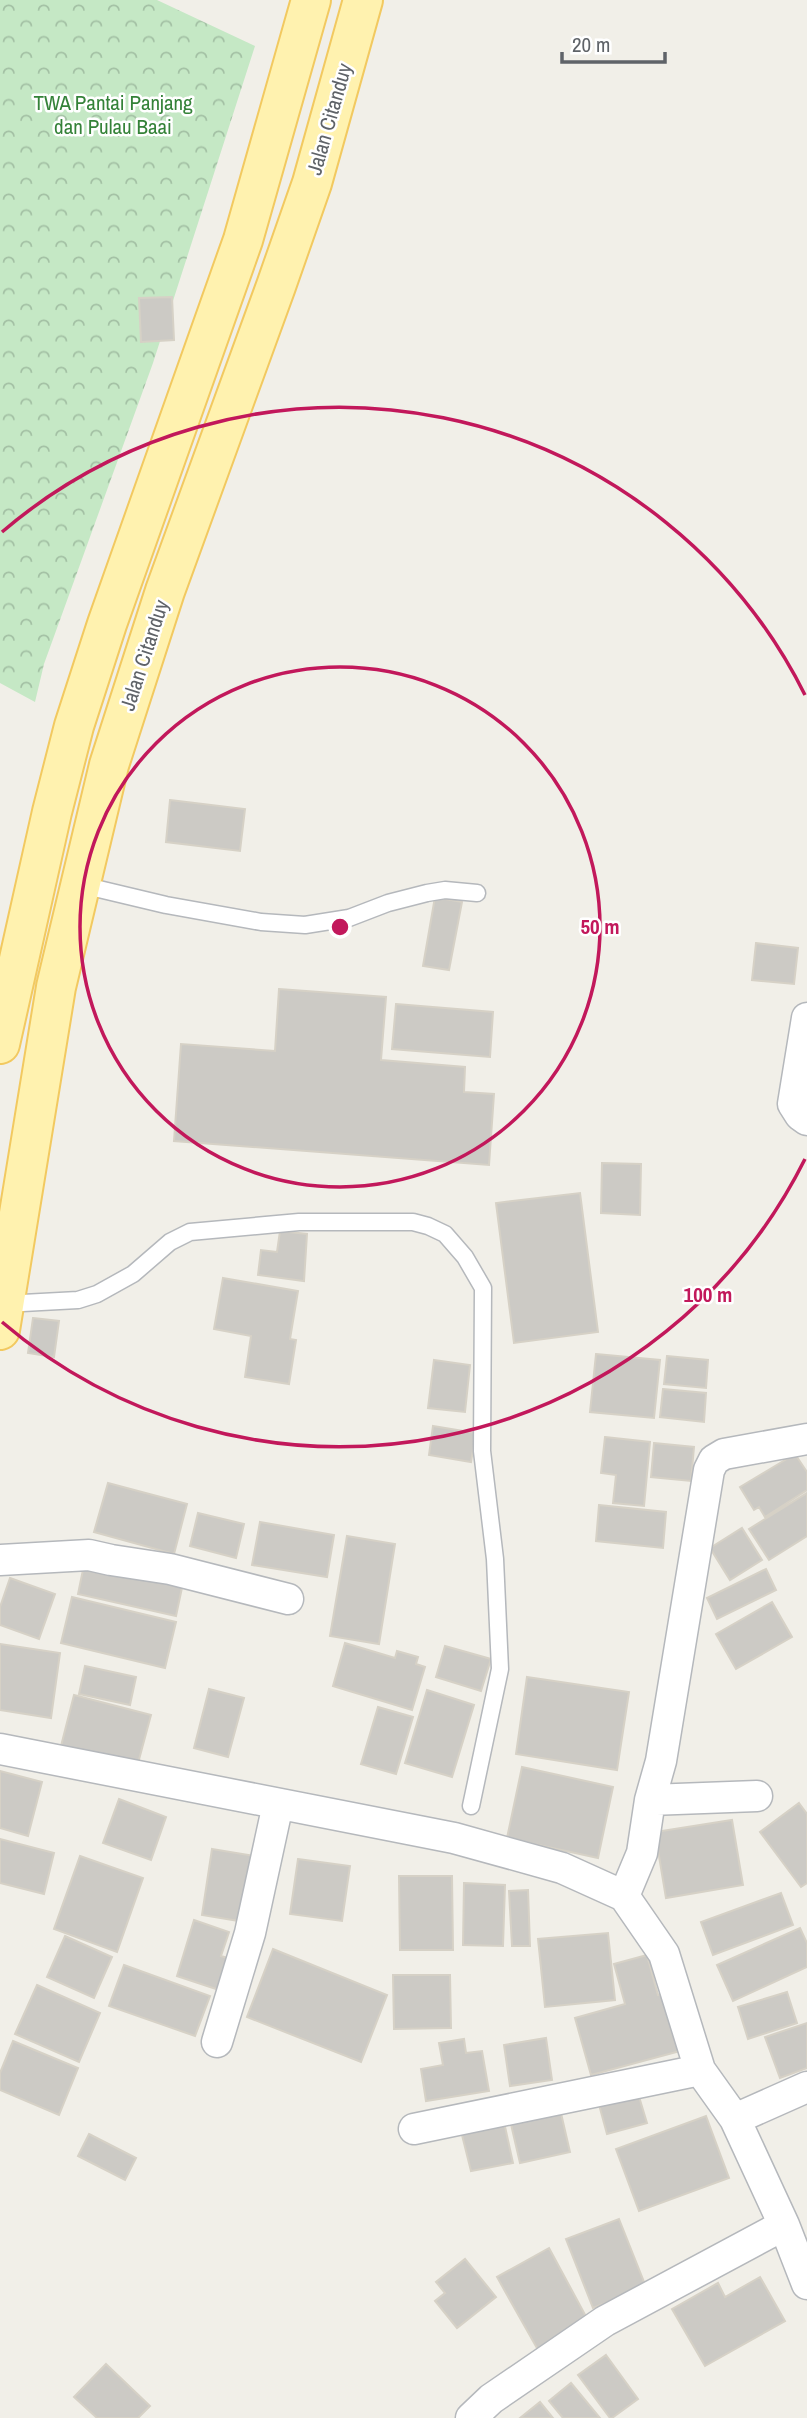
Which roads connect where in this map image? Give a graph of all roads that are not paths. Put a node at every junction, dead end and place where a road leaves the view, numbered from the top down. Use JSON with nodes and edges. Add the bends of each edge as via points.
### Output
{"nodes":[{"id":1,"x":311,"y":0,"type":"edge"},
{"id":2,"x":363,"y":0,"type":"edge"},
{"id":3,"x":150,"y":503,"type":"junction"},
{"id":4,"x":193,"y":516,"type":"junction"},
{"id":5,"x":82,"y":884,"type":"junction"},
{"id":6,"x":477,"y":893,"type":"dead end"},
{"id":7,"x":807,"y":1018,"type":"edge"},
{"id":8,"x":0,"y":1044,"type":"edge"},
{"id":9,"x":807,"y":1120,"type":"edge"},
{"id":10,"x":2,"y":1317,"type":"edge"},
{"id":11,"x":807,"y":1439,"type":"edge"},
{"id":12,"x":0,"y":1560,"type":"edge"},
{"id":13,"x":288,"y":1599,"type":"dead end"},
{"id":14,"x":0,"y":1749,"type":"edge"},
{"id":15,"x":757,"y":1796,"type":"dead end"},
{"id":16,"x":650,"y":1800,"type":"junction"},
{"id":17,"x":278,"y":1804,"type":"junction"},
{"id":18,"x":471,"y":1806,"type":"dead end"},
{"id":19,"x":624,"y":1895,"type":"junction"},
{"id":20,"x":217,"y":2042,"type":"dead end"},
{"id":21,"x":700,"y":2070,"type":"junction"},
{"id":22,"x":807,"y":2087,"type":"edge"},
{"id":23,"x":735,"y":2119,"type":"junction"},
{"id":24,"x":414,"y":2129,"type":"dead end"},
{"id":25,"x":784,"y":2225,"type":"junction"},
{"id":26,"x":807,"y":2284,"type":"edge"},
{"id":27,"x":471,"y":2418,"type":"edge"}],
"edges":[{"from":1,"to":3,"type":"main road","name":"Jalan Citanduy","via":[[243,240]]},
{"from":2,"to":4,"type":"main road","name":"Jalan Citanduy","via":[[312,183]]},
{"from":3,"to":4,"type":"main road"},
{"from":3,"to":8,"type":"main road","name":"Jalan Citanduy","via":[[74,726]]},
{"from":4,"to":5,"type":"main road","name":"Jalan Citanduy","via":[[136,676]]},
{"from":5,"to":6,"type":"lane","via":[[166,905],[305,925],[349,918],[427,893]]},
{"from":5,"to":10,"type":"main road","name":"Jalan Citanduy","via":[[56,987]]},
{"from":7,"to":9,"type":"street","via":[[793,1104]]},
{"from":10,"to":18,"type":"lane","via":[[97,1294],[190,1232],[299,1222],[413,1222],[445,1234],[483,1288],[482,1451],[495,1559],[500,1669]]},
{"from":11,"to":16,"type":"street","via":[[724,1454],[709,1470],[661,1761]]},
{"from":12,"to":13,"type":"street","via":[[89,1555],[170,1569]]},
{"from":14,"to":17,"type":"street"},
{"from":15,"to":16,"type":"street"},
{"from":16,"to":19,"type":"street","via":[[642,1853]]},
{"from":17,"to":19,"type":"street","via":[[454,1838],[562,1868]]},
{"from":17,"to":20,"type":"street","via":[[250,1933]]},
{"from":19,"to":21,"type":"street","via":[[664,1954]]},
{"from":21,"to":23,"type":"street"},
{"from":21,"to":24,"type":"street"},
{"from":22,"to":23,"type":"street"},
{"from":23,"to":25,"type":"street"},
{"from":25,"to":26,"type":"street"},
{"from":25,"to":27,"type":"street","via":[[605,2321],[491,2399]]}]}
